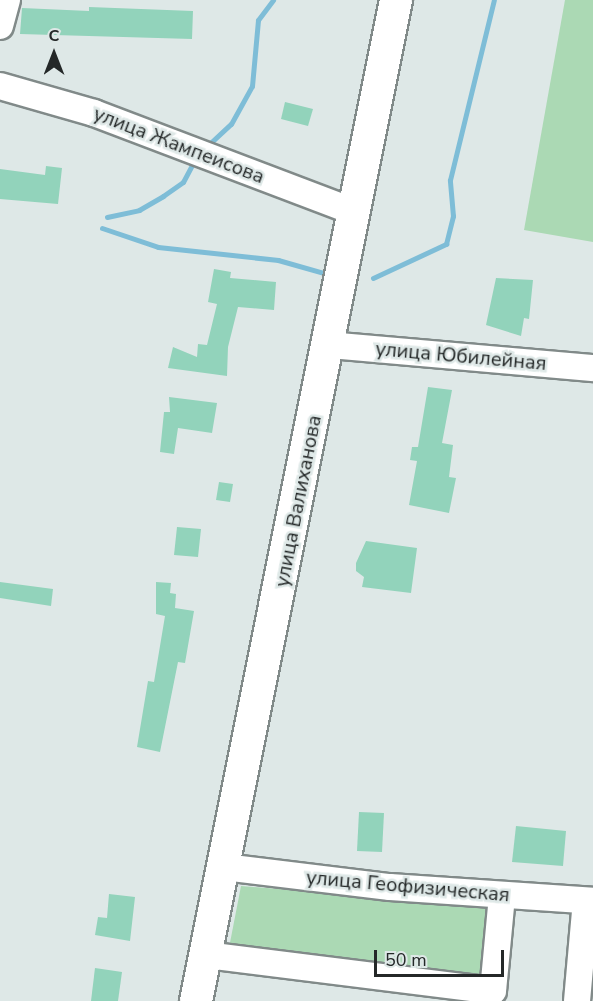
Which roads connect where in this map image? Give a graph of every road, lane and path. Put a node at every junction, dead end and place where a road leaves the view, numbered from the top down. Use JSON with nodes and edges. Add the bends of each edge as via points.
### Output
{"nodes":[{"id":1,"x":7,"y":0,"type":"edge"},
{"id":2,"x":396,"y":0,"type":"edge"},
{"id":3,"x":0,"y":26,"type":"edge"},
{"id":4,"x":0,"y":86,"type":"edge"},
{"id":5,"x":355,"y":212,"type":"junction"},
{"id":6,"x":329,"y":345,"type":"junction"},
{"id":7,"x":593,"y":368,"type":"edge"},
{"id":8,"x":224,"y":867,"type":"junction"},
{"id":9,"x":502,"y":895,"type":"junction"},
{"id":10,"x":589,"y":901,"type":"edge"},
{"id":11,"x":206,"y":955,"type":"junction"},
{"id":12,"x":196,"y":1001,"type":"edge"},
{"id":13,"x":577,"y":1001,"type":"edge"}],
"edges":[{"from":1,"to":3,"type":"street"},
{"from":2,"to":5,"type":"main road","name":"улица Валиханова"},
{"from":4,"to":5,"type":"street","name":"улица Жампеисова","via":[[94,113]]},
{"from":5,"to":6,"type":"main road","name":"улица Валиханова"},
{"from":6,"to":7,"type":"street","name":"улица Юбилейная"},
{"from":6,"to":8,"type":"main road","name":"улица Валиханова"},
{"from":8,"to":9,"type":"street","name":"улица Геофизическая","via":[[390,887]]},
{"from":8,"to":11,"type":"main road","name":"улица Валиханова"},
{"from":9,"to":10,"type":"street","name":"улица Геофизическая"},
{"from":9,"to":11,"type":"street","via":[[493,991]]},
{"from":10,"to":13,"type":"street"},
{"from":11,"to":12,"type":"main road","name":"улица Валиханова"}]}
